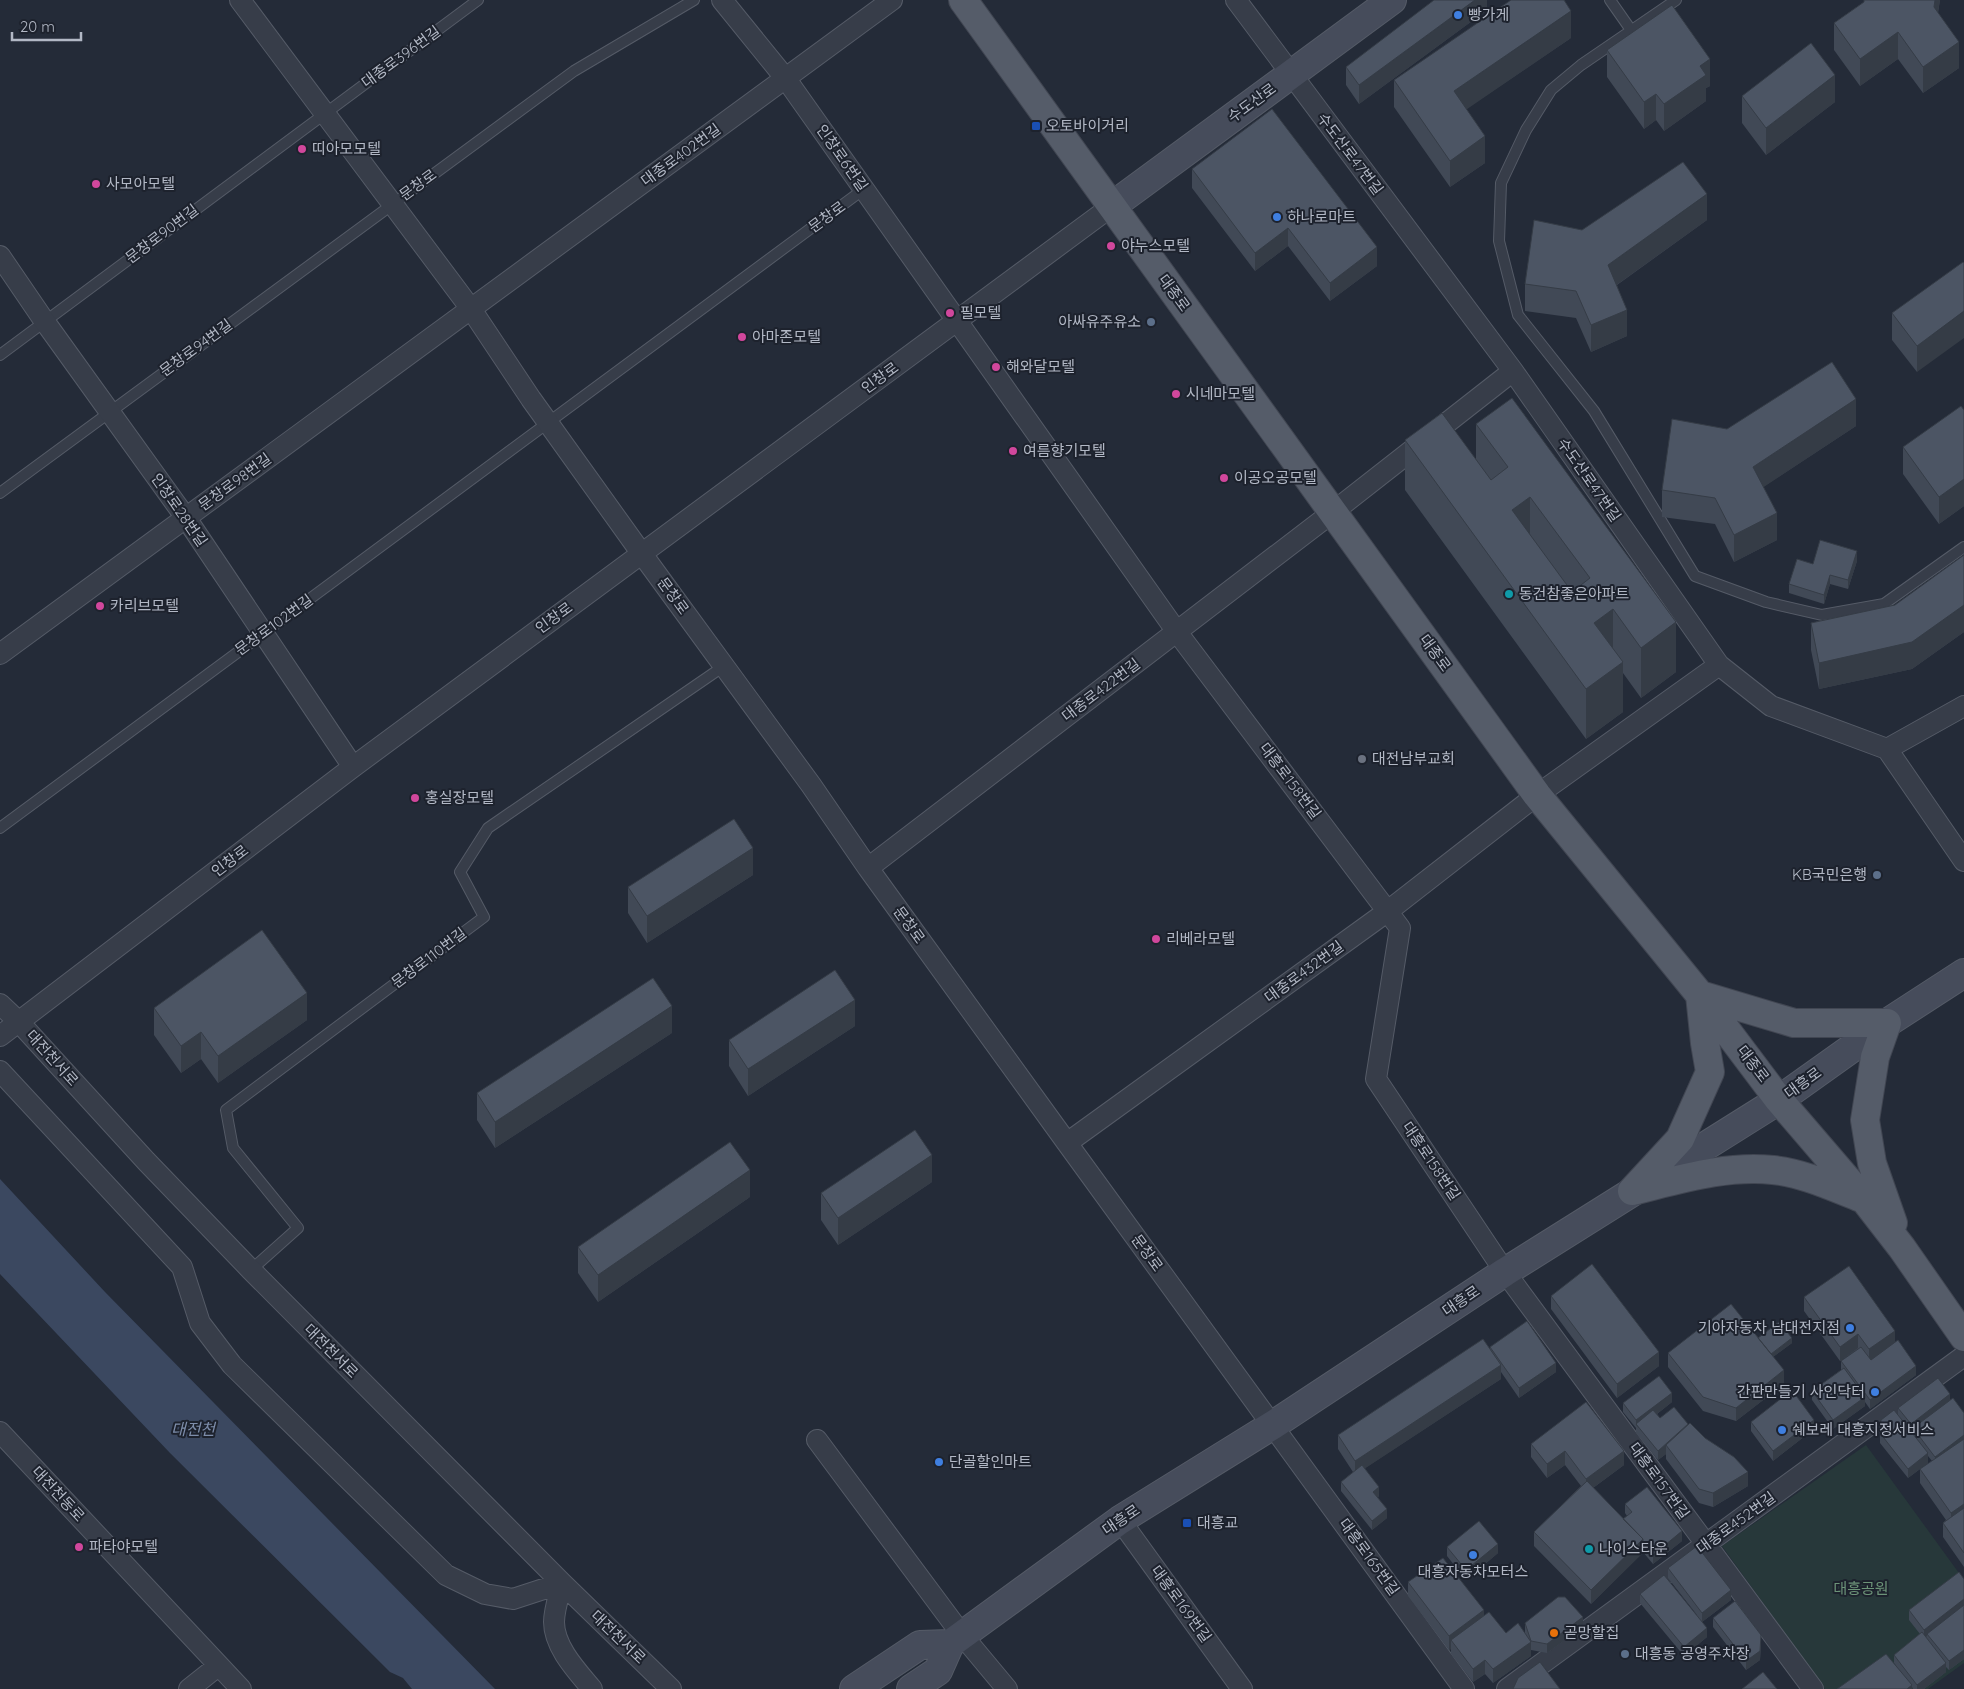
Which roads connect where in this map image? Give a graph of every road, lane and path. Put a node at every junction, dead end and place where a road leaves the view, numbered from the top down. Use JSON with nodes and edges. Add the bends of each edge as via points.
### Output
{"nodes":[{"id":1,"x":240,"y":0,"type":"edge"},
{"id":2,"x":478,"y":0,"type":"edge"},
{"id":3,"x":694,"y":0,"type":"edge"},
{"id":4,"x":722,"y":0,"type":"edge"},
{"id":5,"x":892,"y":0,"type":"edge"},
{"id":6,"x":963,"y":0,"type":"edge"},
{"id":7,"x":1236,"y":0,"type":"edge"},
{"id":8,"x":1392,"y":0,"type":"edge"},
{"id":9,"x":1610,"y":0,"type":"edge"},
{"id":10,"x":1676,"y":0,"type":"edge"},
{"id":11,"x":1631,"y":30,"type":"junction"},
{"id":12,"x":1290,"y":75,"type":"junction"},
{"id":13,"x":786,"y":78,"type":"junction"},
{"id":14,"x":324,"y":113,"type":"junction"},
{"id":15,"x":864,"y":189,"type":"junction"},
{"id":16,"x":392,"y":204,"type":"junction"},
{"id":17,"x":1112,"y":206,"type":"junction"},
{"id":18,"x":0,"y":256,"type":"edge"},
{"id":19,"x":471,"y":310,"type":"junction"},
{"id":20,"x":958,"y":321,"type":"junction"},
{"id":21,"x":44,"y":322,"type":"junction"},
{"id":22,"x":0,"y":355,"type":"edge"},
{"id":23,"x":1513,"y":372,"type":"junction"},
{"id":24,"x":109,"y":412,"type":"junction"},
{"id":25,"x":548,"y":423,"type":"junction"},
{"id":26,"x":0,"y":492,"type":"edge"},
{"id":27,"x":1333,"y":512,"type":"junction"},
{"id":28,"x":186,"y":518,"type":"junction"},
{"id":29,"x":1964,"y":547,"type":"edge"},
{"id":30,"x":642,"y":554,"type":"junction"},
{"id":31,"x":1177,"y":632,"type":"junction"},
{"id":32,"x":263,"y":633,"type":"junction"},
{"id":33,"x":0,"y":654,"type":"edge"},
{"id":34,"x":1719,"y":665,"type":"junction"},
{"id":35,"x":724,"y":666,"type":"junction"},
{"id":36,"x":1964,"y":706,"type":"edge"},
{"id":37,"x":1887,"y":749,"type":"junction"},
{"id":38,"x":353,"y":767,"type":"junction"},
{"id":39,"x":1537,"y":794,"type":"junction"},
{"id":40,"x":0,"y":828,"type":"edge"},
{"id":41,"x":1964,"y":861,"type":"edge"},
{"id":42,"x":868,"y":868,"type":"junction"},
{"id":43,"x":1388,"y":912,"type":"junction"},
{"id":44,"x":1964,"y":973,"type":"edge"},
{"id":45,"x":1700,"y":995,"type":"junction"},
{"id":46,"x":0,"y":1004,"type":"edge"},
{"id":47,"x":19,"y":1022,"type":"junction"},
{"id":48,"x":1887,"y":1023,"type":"junction"},
{"id":49,"x":0,"y":1036,"type":"edge"},
{"id":50,"x":0,"y":1071,"type":"edge"},
{"id":51,"x":1780,"y":1100,"type":"junction"},
{"id":52,"x":1067,"y":1143,"type":"junction"},
{"id":53,"x":1632,"y":1191,"type":"junction"},
{"id":54,"x":1864,"y":1199,"type":"junction"},
{"id":55,"x":1902,"y":1248,"type":"junction"},
{"id":56,"x":251,"y":1270,"type":"junction"},
{"id":57,"x":1505,"y":1272,"type":"junction"},
{"id":58,"x":1964,"y":1338,"type":"edge"},
{"id":59,"x":1964,"y":1356,"type":"edge"},
{"id":60,"x":1274,"y":1425,"type":"junction"},
{"id":61,"x":0,"y":1432,"type":"edge"},
{"id":62,"x":817,"y":1440,"type":"dead end"},
{"id":63,"x":1120,"y":1520,"type":"junction"},
{"id":64,"x":1706,"y":1544,"type":"junction"},
{"id":65,"x":562,"y":1583,"type":"junction"},
{"id":66,"x":956,"y":1639,"type":"junction"},
{"id":67,"x":218,"y":1666,"type":"junction"},
{"id":68,"x":189,"y":1689,"type":"edge"},
{"id":69,"x":241,"y":1689,"type":"edge"},
{"id":70,"x":592,"y":1689,"type":"edge"},
{"id":71,"x":671,"y":1689,"type":"edge"},
{"id":72,"x":854,"y":1689,"type":"edge"},
{"id":73,"x":912,"y":1689,"type":"edge"},
{"id":74,"x":1007,"y":1689,"type":"edge"},
{"id":75,"x":1242,"y":1689,"type":"edge"},
{"id":76,"x":1464,"y":1689,"type":"edge"},
{"id":77,"x":1507,"y":1689,"type":"edge"},
{"id":78,"x":1813,"y":1689,"type":"edge"}],
"edges":[{"from":1,"to":14,"type":"street","name":"문창로"},
{"from":2,"to":14,"type":"lane","name":"대종로396번길"},
{"from":3,"to":16,"type":"lane","name":"문창로","via":[[574,70]]},
{"from":4,"to":13,"type":"street","name":"인창로6번길"},
{"from":5,"to":13,"type":"street","name":"대종로402번길"},
{"from":6,"to":17,"type":"main road","name":"대종로"},
{"from":7,"to":12,"type":"street","name":"수도산로47번길"},
{"from":8,"to":12,"type":"main road","name":"수도산로"},
{"from":9,"to":11,"type":"lane"},
{"from":10,"to":11,"type":"lane"},
{"from":11,"to":29,"type":"lane","via":[[1551,90],[1526,130],[1501,183],[1499,240],[1518,315],[1594,411],[1695,576],[1766,602],[1822,615],[1884,604]]},
{"from":12,"to":17,"type":"main road","name":"수도산로"},
{"from":12,"to":23,"type":"street","name":"수도산로47번길"},
{"from":13,"to":15,"type":"street","name":"인창로6번길"},
{"from":13,"to":19,"type":"street","name":"대종로402번길"},
{"from":14,"to":16,"type":"street","name":"문창로"},
{"from":14,"to":21,"type":"lane","name":"문창로90번길"},
{"from":15,"to":20,"type":"street","name":"인창로6번길"},
{"from":15,"to":25,"type":"lane","name":"문창로"},
{"from":16,"to":19,"type":"street","name":"문창로"},
{"from":16,"to":24,"type":"lane","name":"문창로94번길"},
{"from":17,"to":20,"type":"street","name":"인창로"},
{"from":17,"to":27,"type":"main road","name":"대종로"},
{"from":18,"to":21,"type":"street","name":"인창로28번길"},
{"from":19,"to":25,"type":"street","name":"문창로"},
{"from":19,"to":28,"type":"street","name":"문창로98번길"},
{"from":20,"to":30,"type":"street","name":"인창로"},
{"from":20,"to":31,"type":"street","name":"대흥로158번길"},
{"from":21,"to":22,"type":"lane","name":"문창로90번길"},
{"from":21,"to":24,"type":"street","name":"인창로28번길"},
{"from":23,"to":27,"type":"street"},
{"from":23,"to":34,"type":"street","name":"수도산로47번길"},
{"from":24,"to":26,"type":"lane","name":"문창로94번길"},
{"from":24,"to":28,"type":"street","name":"인창로28번길"},
{"from":25,"to":30,"type":"street","name":"문창로"},
{"from":25,"to":32,"type":"lane","name":"문창로102번길"},
{"from":27,"to":31,"type":"street","name":"대종로422번길"},
{"from":27,"to":39,"type":"main road","name":"대종로"},
{"from":28,"to":32,"type":"street","name":"인창로28번길"},
{"from":28,"to":33,"type":"street","name":"문창로98번길"},
{"from":30,"to":35,"type":"street","name":"문창로"},
{"from":30,"to":38,"type":"street","name":"인창로"},
{"from":31,"to":42,"type":"street","name":"대종로422번길"},
{"from":31,"to":43,"type":"street","name":"대흥로158번길"},
{"from":32,"to":38,"type":"street","name":"인창로28번길"},
{"from":32,"to":40,"type":"lane","name":"문창로102번길"},
{"from":34,"to":37,"type":"street","name":"수도산로47번길","via":[[1771,706]]},
{"from":34,"to":39,"type":"street"},
{"from":35,"to":42,"type":"street","name":"문창로"},
{"from":35,"to":56,"type":"lane","name":"문창로110번길","via":[[488,828],[460,872],[484,917],[226,1110],[233,1148],[298,1228]]},
{"from":36,"to":37,"type":"street"},
{"from":37,"to":41,"type":"street"},
{"from":38,"to":47,"type":"street","name":"인창로"},
{"from":39,"to":43,"type":"street","name":"대종로432번길"},
{"from":39,"to":45,"type":"main road","name":"대종로"},
{"from":42,"to":52,"type":"street","name":"문창로"},
{"from":43,"to":52,"type":"street","name":"대종로432번길"},
{"from":43,"to":57,"type":"street","name":"대흥로158번길","via":[[1400,928],[1376,1079]]},
{"from":44,"to":48,"type":"main road","name":"대흥로"},
{"from":45,"to":48,"type":"main road","via":[[1794,1023]]},
{"from":45,"to":51,"type":"main road","name":"대종로"},
{"from":45,"to":53,"type":"main road","via":[[1710,1072],[1680,1139]]},
{"from":46,"to":47,"type":"street","name":"대전천서로"},
{"from":47,"to":49,"type":"street","name":"인창로"},
{"from":47,"to":56,"type":"street","name":"대전천서로"},
{"from":48,"to":51,"type":"main road","name":"대흥로"},
{"from":48,"to":55,"type":"main road","via":[[1875,1057],[1865,1120],[1872,1163]]},
{"from":50,"to":65,"type":"street","via":[[182,1267],[200,1323],[232,1365],[446,1574],[485,1594],[513,1599]]},
{"from":51,"to":53,"type":"main road","name":"대흥로"},
{"from":51,"to":54,"type":"main road","name":"대종로"},
{"from":52,"to":60,"type":"street","name":"문창로"},
{"from":53,"to":54,"type":"main road","via":[[1723,1169],[1773,1170],[1805,1177]]},
{"from":53,"to":57,"type":"main road","name":"대흥로"},
{"from":54,"to":55,"type":"main road","name":"대종로"},
{"from":55,"to":58,"type":"main road","name":"대종로"},
{"from":56,"to":65,"type":"street","name":"대전천서로"},
{"from":57,"to":60,"type":"main road","name":"대흥로"},
{"from":57,"to":64,"type":"street","name":"대흥로157번길"},
{"from":59,"to":64,"type":"street","name":"대종로452번길"},
{"from":60,"to":63,"type":"main road","name":"대흥로"},
{"from":60,"to":76,"type":"street","name":"대흥로165번길"},
{"from":61,"to":67,"type":"street","name":"대전천동로"},
{"from":62,"to":66,"type":"street"},
{"from":63,"to":66,"type":"main road","name":"대흥로"},
{"from":63,"to":75,"type":"street","name":"대흥로169번길"},
{"from":64,"to":77,"type":"street","name":"대종로452번길"},
{"from":64,"to":78,"type":"street","name":"대흥로157번길"},
{"from":65,"to":70,"type":"street","via":[[554,1622],[560,1644],[572,1666]]},
{"from":65,"to":71,"type":"street","name":"대전천서로"},
{"from":66,"to":72,"type":"main road","via":[[920,1645]]},
{"from":66,"to":73,"type":"main road","via":[[938,1672]]},
{"from":66,"to":74,"type":"street"},
{"from":67,"to":68,"type":"street"},
{"from":67,"to":69,"type":"street","name":"대전천동로"}]}
